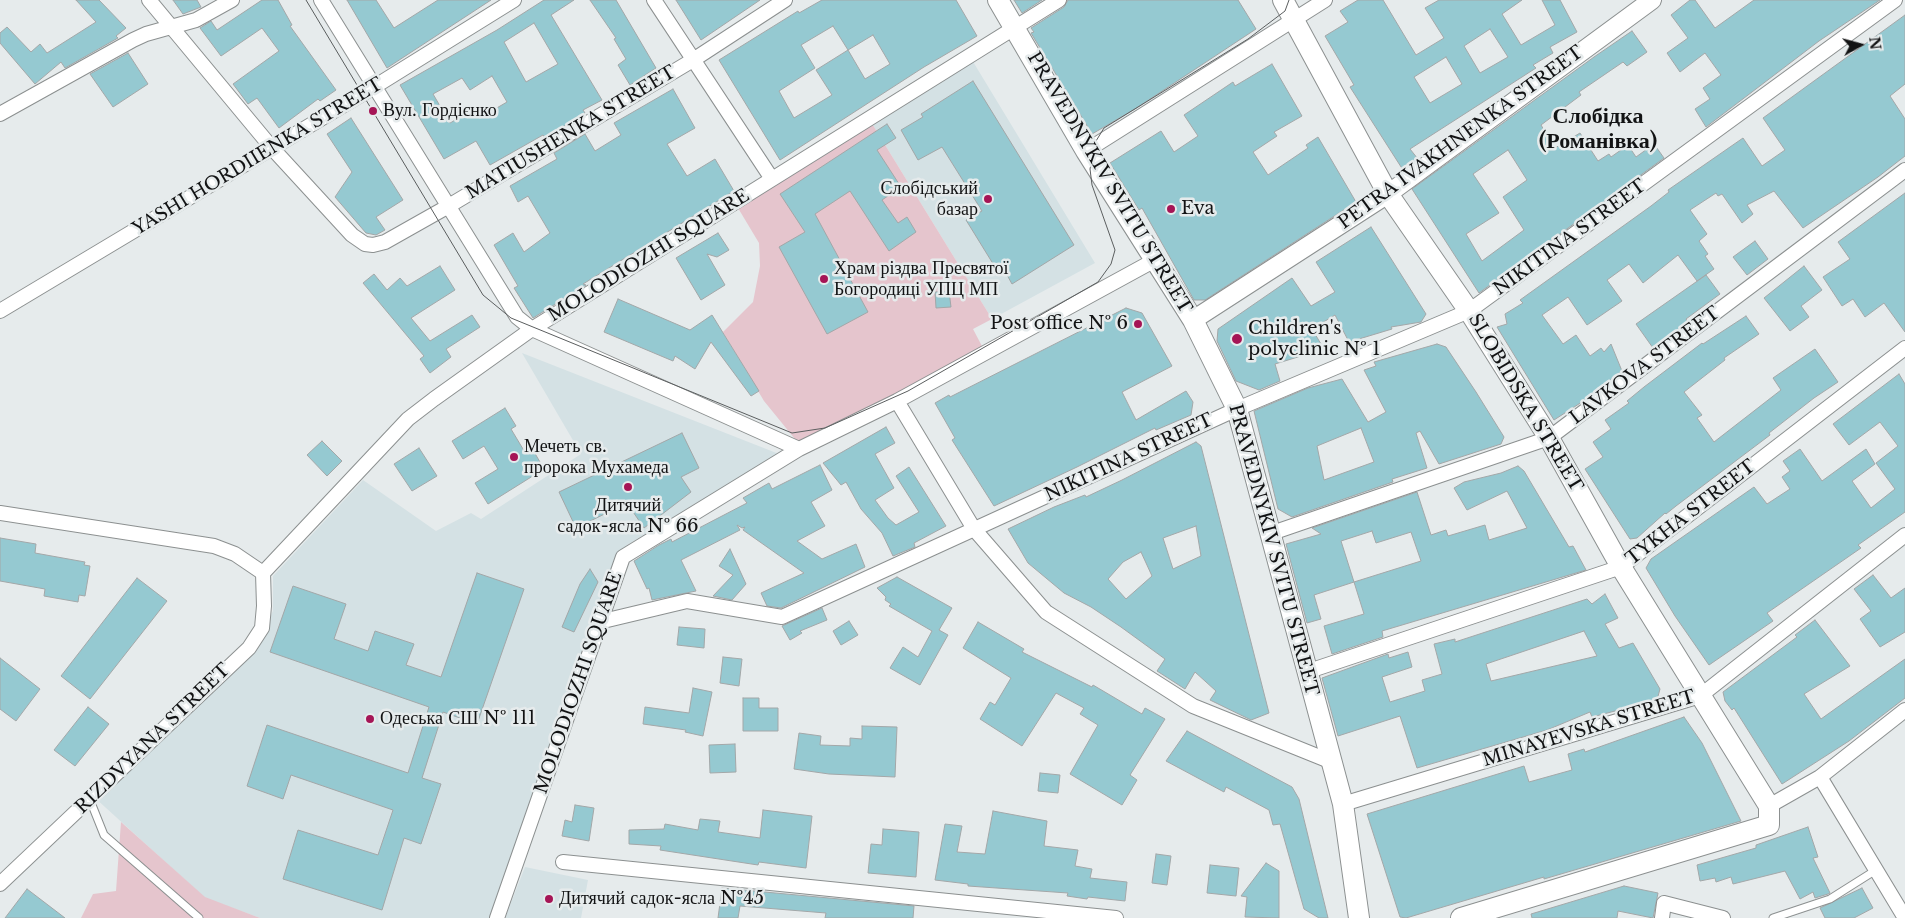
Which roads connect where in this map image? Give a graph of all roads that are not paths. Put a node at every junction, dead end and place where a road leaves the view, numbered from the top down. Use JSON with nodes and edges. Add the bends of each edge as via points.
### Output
{"nodes":[{"id":1,"x":149,"y":0,"type":"edge"},
{"id":2,"x":232,"y":0,"type":"edge"},
{"id":3,"x":321,"y":0,"type":"edge"},
{"id":4,"x":514,"y":0,"type":"edge"},
{"id":5,"x":654,"y":0,"type":"edge"},
{"id":6,"x":785,"y":0,"type":"edge"},
{"id":7,"x":998,"y":0,"type":"edge"},
{"id":8,"x":1059,"y":0,"type":"edge"},
{"id":9,"x":1284,"y":0,"type":"edge"},
{"id":10,"x":1325,"y":0,"type":"edge"},
{"id":11,"x":1652,"y":0,"type":"edge"},
{"id":12,"x":1895,"y":0,"type":"edge"},
{"id":13,"x":1295,"y":18,"type":"junction"},
{"id":14,"x":173,"y":27,"type":"junction"},
{"id":15,"x":1014,"y":28,"type":"junction"},
{"id":16,"x":693,"y":60,"type":"junction"},
{"id":17,"x":374,"y":87,"type":"junction"},
{"id":18,"x":0,"y":114,"type":"edge"},
{"id":19,"x":272,"y":148,"type":"junction"},
{"id":20,"x":1086,"y":151,"type":"junction"},
{"id":21,"x":1905,"y":170,"type":"edge"},
{"id":22,"x":772,"y":179,"type":"junction"},
{"id":23,"x":1388,"y":194,"type":"junction"},
{"id":24,"x":447,"y":206,"type":"junction"},
{"id":25,"x":1155,"y":260,"type":"junction"},
{"id":26,"x":0,"y":311,"type":"edge"},
{"id":27,"x":1470,"y":311,"type":"junction"},
{"id":28,"x":1193,"y":320,"type":"junction"},
{"id":29,"x":532,"y":329,"type":"junction"},
{"id":30,"x":1905,"y":348,"type":"edge"},
{"id":31,"x":897,"y":401,"type":"junction"},
{"id":32,"x":1237,"y":409,"type":"junction"},
{"id":33,"x":1549,"y":438,"type":"junction"},
{"id":34,"x":799,"y":449,"type":"junction"},
{"id":35,"x":0,"y":513,"type":"edge"},
{"id":36,"x":974,"y":529,"type":"junction"},
{"id":37,"x":1269,"y":534,"type":"junction"},
{"id":38,"x":1905,"y":535,"type":"edge"},
{"id":39,"x":1621,"y":567,"type":"junction"},
{"id":40,"x":263,"y":573,"type":"junction"},
{"id":41,"x":599,"y":622,"type":"junction"},
{"id":42,"x":1306,"y":672,"type":"junction"},
{"id":43,"x":1700,"y":696,"type":"junction"},
{"id":44,"x":1905,"y":710,"type":"edge"},
{"id":45,"x":1332,"y":762,"type":"junction"},
{"id":46,"x":1820,"y":777,"type":"junction"},
{"id":47,"x":90,"y":800,"type":"junction"},
{"id":48,"x":1343,"y":804,"type":"junction"},
{"id":49,"x":1770,"y":806,"type":"junction"},
{"id":50,"x":563,"y":862,"type":"dead end"},
{"id":51,"x":1876,"y":870,"type":"junction"},
{"id":52,"x":0,"y":884,"type":"edge"},
{"id":53,"x":199,"y":918,"type":"edge"},
{"id":54,"x":497,"y":918,"type":"edge"},
{"id":55,"x":1116,"y":918,"type":"edge"},
{"id":56,"x":1359,"y":918,"type":"edge"},
{"id":57,"x":1461,"y":918,"type":"edge"},
{"id":58,"x":1662,"y":918,"type":"edge"},
{"id":59,"x":1723,"y":918,"type":"edge"},
{"id":60,"x":1772,"y":918,"type":"edge"},
{"id":61,"x":1905,"y":918,"type":"edge"}],
"edges":[{"from":1,"to":14,"type":"street"},
{"from":2,"to":14,"type":"street","via":[[203,18]]},
{"from":3,"to":17,"type":"street"},
{"from":4,"to":17,"type":"street","name":"YASHI HORDIIENKA STREET"},
{"from":5,"to":16,"type":"street"},
{"from":6,"to":16,"type":"street","name":"MATIUSHENKA STREET"},
{"from":7,"to":15,"type":"main road","name":"PRAVEDNYKIV SVITU STREET"},
{"from":8,"to":15,"type":"street","name":"MOLODIOZHI SQUARE"},
{"from":9,"to":13,"type":"main road","name":"SLOBIDSKA STREET"},
{"from":10,"to":13,"type":"street"},
{"from":11,"to":23,"type":"street","name":"PETRA IVAKHNENKA STREET"},
{"from":12,"to":27,"type":"street","name":"NIKITINA STREET"},
{"from":13,"to":20,"type":"street"},
{"from":13,"to":23,"type":"main road","name":"SLOBIDSKA STREET"},
{"from":14,"to":18,"type":"street","via":[[133,40]]},
{"from":14,"to":19,"type":"street"},
{"from":15,"to":20,"type":"main road","name":"PRAVEDNYKIV SVITU STREET"},
{"from":15,"to":22,"type":"street","name":"MOLODIOZHI SQUARE"},
{"from":16,"to":22,"type":"street"},
{"from":16,"to":24,"type":"street","name":"MATIUSHENKA STREET"},
{"from":17,"to":19,"type":"street","name":"YASHI HORDIIENKA STREET"},
{"from":17,"to":24,"type":"street"},
{"from":19,"to":24,"type":"street","name":"MATIUSHENKA STREET","via":[[352,235],[365,244],[385,242]]},
{"from":19,"to":26,"type":"street","name":"YASHI HORDIIENKA STREET"},
{"from":20,"to":25,"type":"main road","name":"PRAVEDNYKIV SVITU STREET"},
{"from":21,"to":33,"type":"street","name":"LAVKOVA STREET"},
{"from":22,"to":29,"type":"street","name":"MOLODIOZHI SQUARE"},
{"from":23,"to":27,"type":"main road","name":"SLOBIDSKA STREET"},
{"from":23,"to":28,"type":"street","name":"PETRA IVAKHNENKA STREET"},
{"from":24,"to":29,"type":"street","via":[[517,317]]},
{"from":25,"to":28,"type":"main road","name":"PRAVEDNYKIV SVITU STREET"},
{"from":25,"to":31,"type":"street","name":"MOLODIOZHI SQUARE"},
{"from":27,"to":32,"type":"street","name":"NIKITINA STREET"},
{"from":27,"to":33,"type":"main road","name":"SLOBIDSKA STREET"},
{"from":28,"to":32,"type":"main road","name":"PRAVEDNYKIV SVITU STREET"},
{"from":29,"to":34,"type":"street","name":"MOLODIOZHI SQUARE"},
{"from":29,"to":40,"type":"street","via":[[408,419]]},
{"from":30,"to":39,"type":"street","name":"TYKHA STREET"},
{"from":31,"to":34,"type":"street","name":"MOLODIOZHI SQUARE"},
{"from":31,"to":36,"type":"street"},
{"from":32,"to":36,"type":"street","name":"NIKITINA STREET"},
{"from":32,"to":37,"type":"main road","name":"PRAVEDNYKIV SVITU STREET"},
{"from":33,"to":37,"type":"street","name":"LAVKOVA STREET"},
{"from":33,"to":39,"type":"main road","name":"SLOBIDSKA STREET"},
{"from":34,"to":41,"type":"street","name":"MOLODIOZHI SQUARE","via":[[623,557]]},
{"from":35,"to":40,"type":"street","via":[[214,546],[235,554]]},
{"from":36,"to":41,"type":"street","name":"NIKITINA STREET","via":[[782,617],[688,601]]},
{"from":36,"to":45,"type":"street","via":[[1046,612],[1193,706]]},
{"from":37,"to":42,"type":"main road","name":"PRAVEDNYKIV SVITU STREET"},
{"from":38,"to":43,"type":"street","name":"MINAYEVSKA STREET"},
{"from":39,"to":42,"type":"street","name":"TYKHA STREET"},
{"from":39,"to":43,"type":"main road","name":"SLOBIDSKA STREET"},
{"from":40,"to":47,"type":"street","name":"RIZDVYANA STREET","via":[[262,628],[249,648]]},
{"from":41,"to":54,"type":"street","name":"MOLODIOZHI SQUARE"},
{"from":42,"to":45,"type":"main road","name":"PRAVEDNYKIV SVITU STREET"},
{"from":43,"to":48,"type":"street","name":"MINAYEVSKA STREET"},
{"from":43,"to":49,"type":"main road","name":"SLOBIDSKA STREET"},
{"from":44,"to":46,"type":"street"},
{"from":45,"to":48,"type":"main road","name":"PRAVEDNYKIV SVITU STREET"},
{"from":46,"to":49,"type":"street"},
{"from":46,"to":51,"type":"street"},
{"from":47,"to":52,"type":"street","name":"RIZDVYANA STREET"},
{"from":47,"to":53,"type":"lane","via":[[104,835]]},
{"from":48,"to":56,"type":"main road","name":"PRAVEDNYKIV SVITU STREET"},
{"from":49,"to":57,"type":"main road","via":[[1769,825]]},
{"from":50,"to":55,"type":"street"},
{"from":51,"to":60,"type":"lane","via":[[1830,899]]},
{"from":51,"to":61,"type":"street"},
{"from":58,"to":59,"type":"street","via":[[1664,903]]}]}
